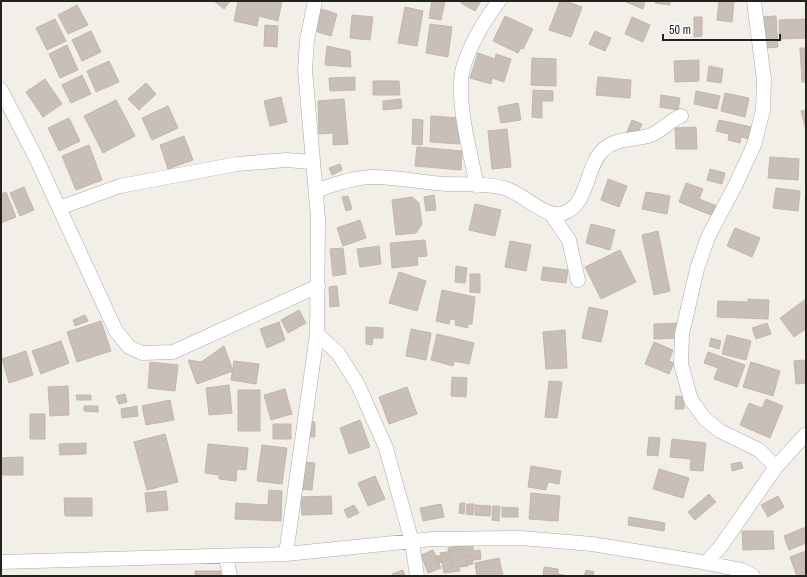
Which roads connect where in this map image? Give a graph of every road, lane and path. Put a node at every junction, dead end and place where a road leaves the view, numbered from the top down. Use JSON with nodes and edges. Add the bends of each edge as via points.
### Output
{"nodes":[{"id":1,"x":315,"y":1,"type":"edge"},
{"id":2,"x":498,"y":1,"type":"edge"},
{"id":3,"x":754,"y":1,"type":"edge"},
{"id":4,"x":1,"y":90,"type":"edge"},
{"id":5,"x":681,"y":116,"type":"dead end"},
{"id":6,"x":312,"y":162,"type":"junction"},
{"id":7,"x":477,"y":186,"type":"junction"},
{"id":8,"x":316,"y":191,"type":"junction"},
{"id":9,"x":59,"y":208,"type":"junction"},
{"id":10,"x":552,"y":214,"type":"junction"},
{"id":11,"x":578,"y":280,"type":"dead end"},
{"id":12,"x":318,"y":286,"type":"junction"},
{"id":13,"x":317,"y":334,"type":"junction"},
{"id":14,"x":806,"y":434,"type":"edge"},
{"id":15,"x":776,"y":467,"type":"junction"},
{"id":16,"x":412,"y":542,"type":"junction"},
{"id":17,"x":286,"y":554,"type":"junction"},
{"id":18,"x":226,"y":557,"type":"junction"},
{"id":19,"x":1,"y":562,"type":"edge"},
{"id":20,"x":706,"y":563,"type":"junction"},
{"id":21,"x":230,"y":576,"type":"edge"},
{"id":22,"x":417,"y":576,"type":"edge"},
{"id":23,"x":753,"y":576,"type":"edge"}],
"edges":[{"from":1,"to":6,"type":"street","via":[[308,34],[305,70]]},
{"from":2,"to":7,"type":"street","via":[[476,37],[463,70],[463,110]]},
{"from":3,"to":15,"type":"street","via":[[764,80],[763,110],[754,146],[708,237],[682,334],[681,364],[691,400],[705,419],[726,434],[759,450]]},
{"from":4,"to":9,"type":"street"},
{"from":5,"to":10,"type":"street","via":[[651,135],[618,141],[602,150],[591,167],[580,198],[561,214]]},
{"from":6,"to":8,"type":"street"},
{"from":6,"to":9,"type":"street","via":[[286,160],[236,164],[120,186]]},
{"from":7,"to":8,"type":"street","via":[[374,177],[336,183]]},
{"from":7,"to":10,"type":"street","via":[[495,186],[520,194],[543,211]]},
{"from":8,"to":12,"type":"street"},
{"from":9,"to":12,"type":"street","via":[[116,331],[129,347],[142,354],[173,352]]},
{"from":10,"to":11,"type":"street","via":[[569,240]]},
{"from":12,"to":13,"type":"street"},
{"from":13,"to":16,"type":"street","via":[[338,353],[358,385],[386,448]]},
{"from":13,"to":17,"type":"street"},
{"from":14,"to":15,"type":"street"},
{"from":15,"to":20,"type":"street","via":[[721,546]]},
{"from":16,"to":17,"type":"street"},
{"from":16,"to":20,"type":"street","via":[[433,539],[521,538],[592,544]]},
{"from":16,"to":22,"type":"street"},
{"from":17,"to":18,"type":"street"},
{"from":18,"to":19,"type":"street"},
{"from":18,"to":21,"type":"street"},
{"from":20,"to":23,"type":"street","via":[[742,570]]}]}
